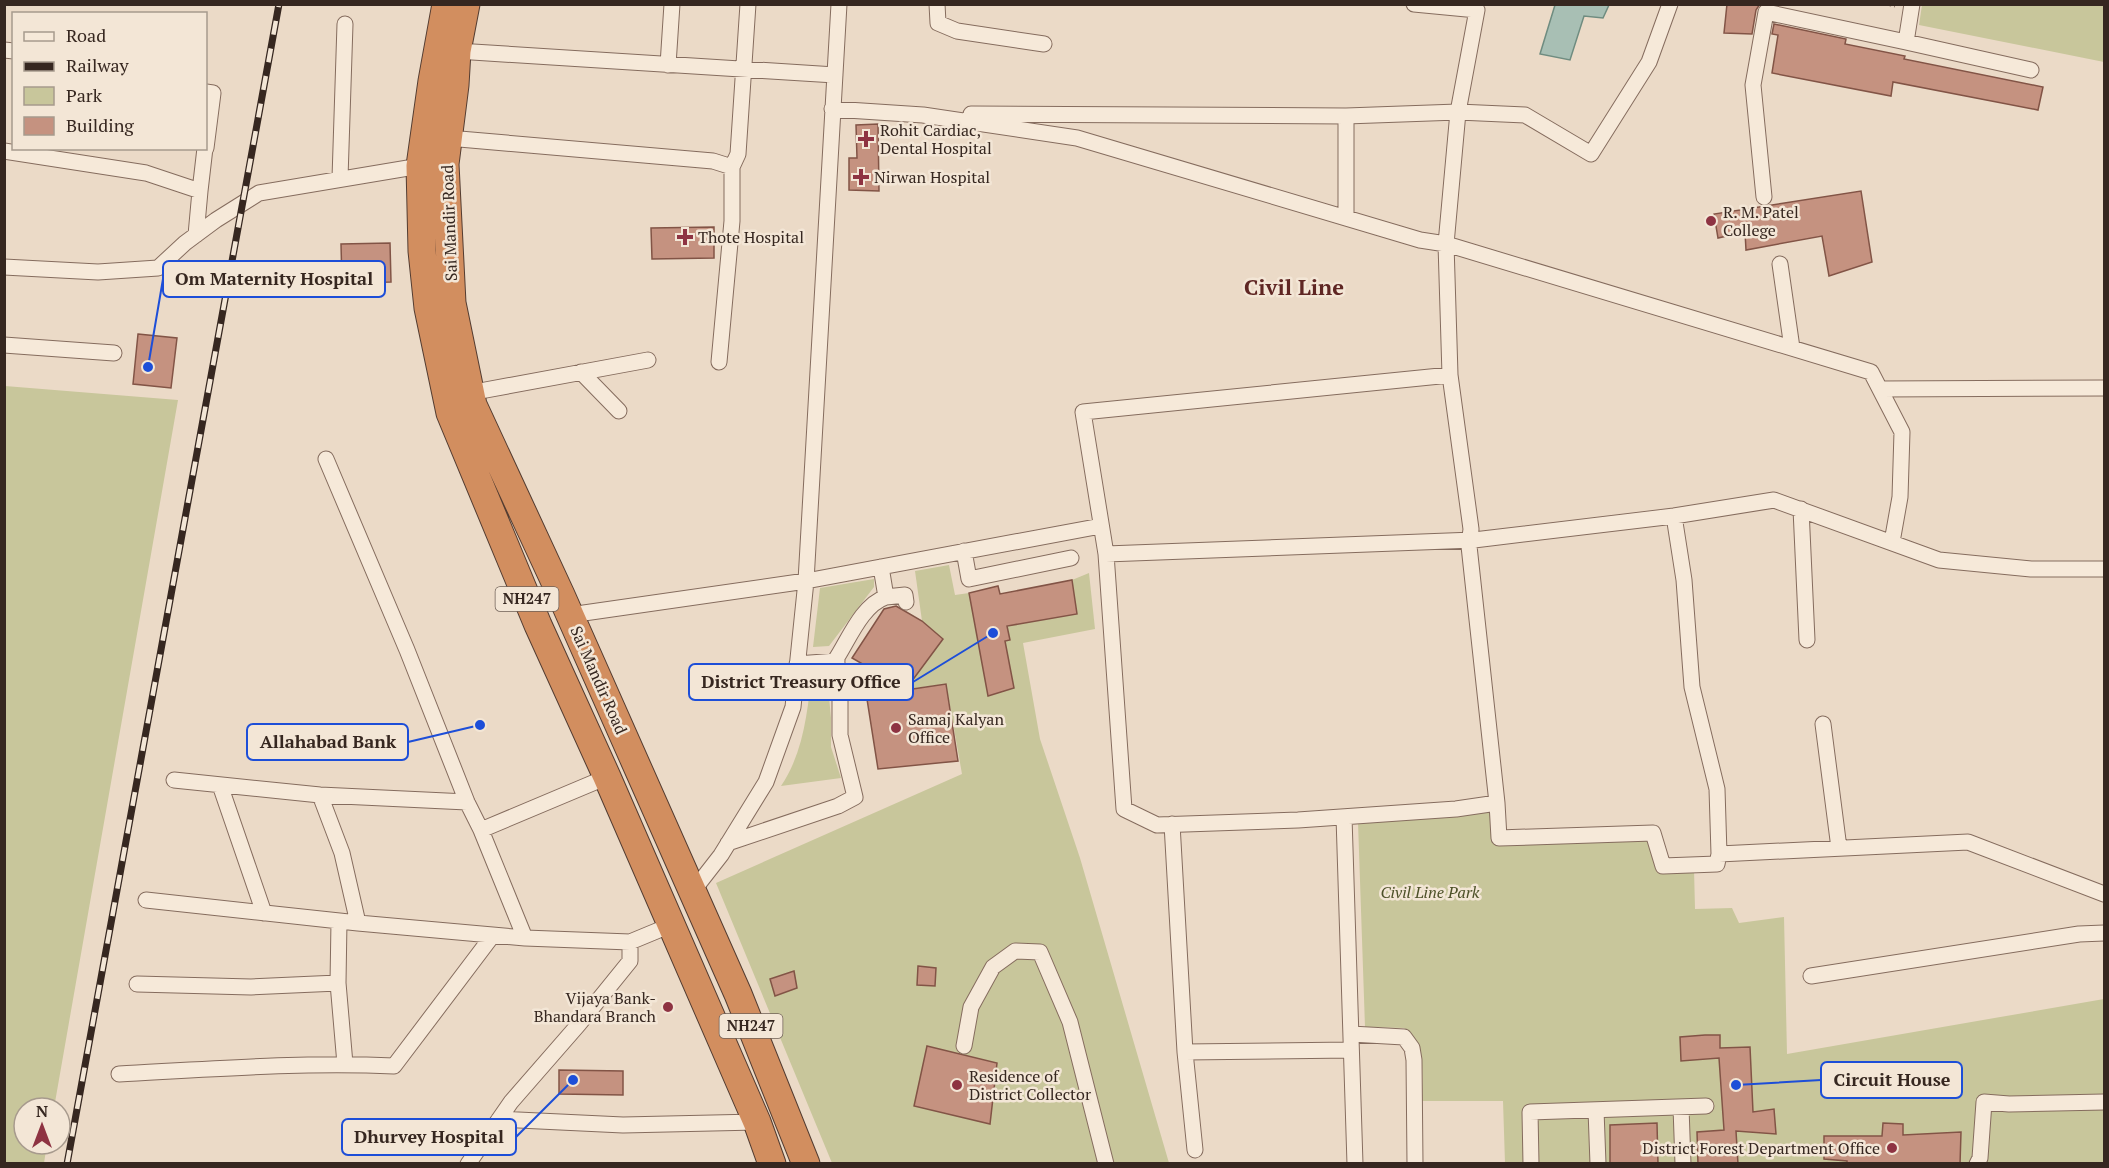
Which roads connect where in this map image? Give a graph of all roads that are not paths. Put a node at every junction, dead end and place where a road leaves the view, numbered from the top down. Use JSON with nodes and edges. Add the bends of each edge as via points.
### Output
{"nodes":[{"id":1,"x":446,"y":4,"type":"edge"},
{"id":2,"x":466,"y":4,"type":"edge"},
{"id":3,"x":672,"y":4,"type":"edge"},
{"id":4,"x":748,"y":4,"type":"edge"},
{"id":5,"x":839,"y":4,"type":"edge"},
{"id":6,"x":937,"y":4,"type":"edge"},
{"id":7,"x":1414,"y":4,"type":"edge"},
{"id":8,"x":1670,"y":4,"type":"edge"},
{"id":9,"x":1912,"y":4,"type":"edge"},
{"id":10,"x":1477,"y":7,"type":"edge"},
{"id":11,"x":345,"y":24,"type":"dead end"},
{"id":12,"x":1906,"y":42,"type":"junction"},
{"id":13,"x":1044,"y":44,"type":"dead end"},
{"id":14,"x":457,"y":51,"type":"junction"},
{"id":15,"x":668,"y":65,"type":"junction"},
{"id":16,"x":742,"y":69,"type":"junction"},
{"id":17,"x":2031,"y":70,"type":"dead end"},
{"id":18,"x":835,"y":75,"type":"junction"},
{"id":19,"x":207,"y":92,"type":"edge"},
{"id":20,"x":832,"y":109,"type":"junction"},
{"id":21,"x":1458,"y":112,"type":"junction"},
{"id":22,"x":923,"y":115,"type":"junction"},
{"id":23,"x":1346,"y":116,"type":"junction"},
{"id":24,"x":207,"y":134,"type":"edge"},
{"id":25,"x":448,"y":138,"type":"junction"},
{"id":26,"x":205,"y":150,"type":"edge"},
{"id":27,"x":4,"y":151,"type":"edge"},
{"id":28,"x":420,"y":166,"type":"junction"},
{"id":29,"x":732,"y":167,"type":"junction"},
{"id":30,"x":340,"y":178,"type":"junction"},
{"id":31,"x":200,"y":191,"type":"junction"},
{"id":32,"x":1764,"y":197,"type":"dead end"},
{"id":33,"x":1346,"y":218,"type":"junction"},
{"id":34,"x":196,"y":235,"type":"junction"},
{"id":35,"x":1446,"y":244,"type":"junction"},
{"id":36,"x":1780,"y":264,"type":"dead end"},
{"id":37,"x":4,"y":267,"type":"edge"},
{"id":38,"x":4,"y":345,"type":"edge"},
{"id":39,"x":1792,"y":348,"type":"junction"},
{"id":40,"x":114,"y":353,"type":"dead end"},
{"id":41,"x":648,"y":360,"type":"dead end"},
{"id":42,"x":719,"y":362,"type":"dead end"},
{"id":43,"x":581,"y":372,"type":"junction"},
{"id":44,"x":1450,"y":375,"type":"junction"},
{"id":45,"x":2104,"y":388,"type":"edge"},
{"id":46,"x":1880,"y":389,"type":"junction"},
{"id":47,"x":459,"y":396,"type":"junction"},
{"id":48,"x":619,"y":411,"type":"dead end"},
{"id":49,"x":326,"y":459,"type":"dead end"},
{"id":50,"x":1801,"y":509,"type":"junction"},
{"id":51,"x":1674,"y":516,"type":"junction"},
{"id":52,"x":1101,"y":526,"type":"junction"},
{"id":53,"x":1470,"y":541,"type":"junction"},
{"id":54,"x":1892,"y":542,"type":"junction"},
{"id":55,"x":964,"y":551,"type":"junction"},
{"id":56,"x":1106,"y":554,"type":"junction"},
{"id":57,"x":1071,"y":558,"type":"dead end"},
{"id":58,"x":880,"y":567,"type":"junction"},
{"id":59,"x":2104,"y":569,"type":"edge"},
{"id":60,"x":806,"y":581,"type":"junction"},
{"id":61,"x":886,"y":597,"type":"junction"},
{"id":62,"x":906,"y":602,"type":"dead end"},
{"id":63,"x":570,"y":615,"type":"junction"},
{"id":64,"x":1807,"y":640,"type":"dead end"},
{"id":65,"x":837,"y":661,"type":"junction"},
{"id":66,"x":797,"y":664,"type":"junction"},
{"id":67,"x":1823,"y":724,"type":"dead end"},
{"id":68,"x":607,"y":777,"type":"junction"},
{"id":69,"x":174,"y":780,"type":"dead end"},
{"id":70,"x":220,"y":785,"type":"junction"},
{"id":71,"x":320,"y":795,"type":"junction"},
{"id":72,"x":467,"y":802,"type":"junction"},
{"id":73,"x":1497,"y":803,"type":"junction"},
{"id":74,"x":1344,"y":817,"type":"junction"},
{"id":75,"x":1172,"y":824,"type":"junction"},
{"id":76,"x":481,"y":830,"type":"junction"},
{"id":77,"x":728,"y":843,"type":"junction"},
{"id":78,"x":1839,"y":848,"type":"junction"},
{"id":79,"x":1719,"y":854,"type":"junction"},
{"id":80,"x":693,"y":891,"type":"junction"},
{"id":81,"x":2104,"y":894,"type":"edge"},
{"id":82,"x":146,"y":900,"type":"dead end"},
{"id":83,"x":264,"y":913,"type":"junction"},
{"id":84,"x":666,"y":915,"type":"junction"},
{"id":85,"x":339,"y":921,"type":"junction"},
{"id":86,"x":358,"y":923,"type":"junction"},
{"id":87,"x":2104,"y":933,"type":"edge"},
{"id":88,"x":494,"y":935,"type":"junction"},
{"id":89,"x":525,"y":938,"type":"junction"},
{"id":90,"x":630,"y":942,"type":"junction"},
{"id":91,"x":1812,"y":976,"type":"dead end"},
{"id":92,"x":338,"y":983,"type":"junction"},
{"id":93,"x":137,"y":984,"type":"dead end"},
{"id":94,"x":1351,"y":1034,"type":"junction"},
{"id":95,"x":964,"y":1046,"type":"dead end"},
{"id":96,"x":1351,"y":1050,"type":"junction"},
{"id":97,"x":1185,"y":1052,"type":"junction"},
{"id":98,"x":345,"y":1064,"type":"junction"},
{"id":99,"x":119,"y":1074,"type":"dead end"},
{"id":100,"x":2104,"y":1102,"type":"edge"},
{"id":101,"x":1706,"y":1106,"type":"dead end"},
{"id":102,"x":1681,"y":1107,"type":"junction"},
{"id":103,"x":1596,"y":1110,"type":"junction"},
{"id":104,"x":499,"y":1119,"type":"junction"},
{"id":105,"x":757,"y":1122,"type":"junction"},
{"id":106,"x":1195,"y":1150,"type":"dead end"},
{"id":107,"x":468,"y":1164,"type":"edge"},
{"id":108,"x":772,"y":1164,"type":"edge"},
{"id":109,"x":806,"y":1164,"type":"edge"},
{"id":110,"x":1106,"y":1164,"type":"edge"},
{"id":111,"x":1355,"y":1164,"type":"edge"},
{"id":112,"x":1415,"y":1164,"type":"edge"},
{"id":113,"x":1532,"y":1164,"type":"edge"},
{"id":114,"x":1598,"y":1164,"type":"edge"},
{"id":115,"x":1683,"y":1164,"type":"edge"},
{"id":116,"x":1977,"y":1164,"type":"edge"}],
"edges":[{"from":1,"to":28,"type":"highway","name":"Sai Mandir Road","number":"NH247"},
{"from":2,"to":14,"type":"highway","name":"Sai Mandir Road","number":"NH247"},
{"from":3,"to":15,"type":"street"},
{"from":4,"to":16,"type":"street"},
{"from":5,"to":18,"type":"street"},
{"from":6,"to":13,"type":"street","via":[[938,23],[957,31]]},
{"from":7,"to":10,"type":"street"},
{"from":8,"to":21,"type":"street","via":[[1649,62],[1591,154],[1524,115]]},
{"from":9,"to":12,"type":"street"},
{"from":10,"to":21,"type":"street"},
{"from":11,"to":30,"type":"street"},
{"from":12,"to":17,"type":"street"},
{"from":12,"to":32,"type":"street","via":[[1766,12],[1752,85]]},
{"from":14,"to":15,"type":"street"},
{"from":14,"to":25,"type":"highway","name":"Sai Mandir Road","number":"NH247"},
{"from":15,"to":16,"type":"street"},
{"from":16,"to":18,"type":"street"},
{"from":16,"to":29,"type":"street","via":[[738,154]]},
{"from":18,"to":20,"type":"street"},
{"from":19,"to":24,"type":"street","via":[[213,93]]},
{"from":20,"to":22,"type":"street"},
{"from":20,"to":60,"type":"street"},
{"from":21,"to":23,"type":"street"},
{"from":21,"to":35,"type":"street"},
{"from":22,"to":23,"type":"street"},
{"from":22,"to":33,"type":"street","via":[[1077,138]]},
{"from":23,"to":33,"type":"street"},
{"from":25,"to":29,"type":"street","via":[[713,161]]},
{"from":25,"to":47,"type":"highway","name":"Sai Mandir Road","number":"NH247","via":[[445,164]]},
{"from":26,"to":31,"type":"street"},
{"from":27,"to":31,"type":"street","via":[[146,173]]},
{"from":28,"to":30,"type":"street"},
{"from":28,"to":47,"type":"highway","name":"Sai Mandir Road","number":"NH247","via":[[428,308]]},
{"from":29,"to":42,"type":"street","via":[[732,220]]},
{"from":30,"to":34,"type":"street","via":[[259,193]]},
{"from":31,"to":34,"type":"street"},
{"from":33,"to":35,"type":"street"},
{"from":34,"to":37,"type":"street","via":[[158,267],[98,272]]},
{"from":35,"to":39,"type":"street"},
{"from":35,"to":44,"type":"street"},
{"from":36,"to":39,"type":"street"},
{"from":38,"to":40,"type":"street"},
{"from":39,"to":46,"type":"street","via":[[1871,372]]},
{"from":41,"to":43,"type":"street"},
{"from":43,"to":47,"type":"street"},
{"from":43,"to":48,"type":"street"},
{"from":44,"to":52,"type":"street","via":[[1083,412]]},
{"from":44,"to":53,"type":"street"},
{"from":45,"to":46,"type":"street"},
{"from":46,"to":54,"type":"street","via":[[1902,432],[1900,497]]},
{"from":47,"to":63,"type":"highway","name":"Sai Mandir Road","number":"NH247","via":[[473,405]]},
{"from":47,"to":68,"type":"highway","name":"Sai Mandir Road","number":"NH247","via":[[454,423],[538,625]]},
{"from":49,"to":72,"type":"street"},
{"from":50,"to":51,"type":"street","via":[[1774,500]]},
{"from":50,"to":54,"type":"street"},
{"from":50,"to":64,"type":"street"},
{"from":51,"to":53,"type":"street"},
{"from":51,"to":79,"type":"street","via":[[1684,579],[1692,687],[1717,789]]},
{"from":52,"to":55,"type":"street"},
{"from":52,"to":56,"type":"street"},
{"from":53,"to":56,"type":"street"},
{"from":53,"to":73,"type":"street"},
{"from":54,"to":59,"type":"street","via":[[1939,561],[2031,569]]},
{"from":55,"to":57,"type":"street","via":[[969,579]]},
{"from":55,"to":58,"type":"street"},
{"from":56,"to":75,"type":"street","via":[[1124,809],[1158,825]]},
{"from":58,"to":60,"type":"street"},
{"from":58,"to":61,"type":"street"},
{"from":60,"to":63,"type":"street"},
{"from":60,"to":66,"type":"street"},
{"from":61,"to":62,"type":"street","via":[[905,595]]},
{"from":61,"to":65,"type":"street","via":[[876,601],[856,626]]},
{"from":63,"to":80,"type":"highway","name":"Sai Mandir Road","number":"NH247"},
{"from":65,"to":66,"type":"street"},
{"from":65,"to":77,"type":"street","via":[[840,735],[855,797]]},
{"from":66,"to":77,"type":"street","via":[[793,707],[766,782]]},
{"from":67,"to":78,"type":"street"},
{"from":68,"to":76,"type":"street"},
{"from":68,"to":84,"type":"highway","name":"Sai Mandir Road","number":"NH247"},
{"from":69,"to":70,"type":"street"},
{"from":70,"to":71,"type":"street"},
{"from":70,"to":83,"type":"street"},
{"from":71,"to":72,"type":"street"},
{"from":71,"to":86,"type":"street","via":[[342,854]]},
{"from":72,"to":76,"type":"street"},
{"from":73,"to":74,"type":"street"},
{"from":73,"to":79,"type":"street","via":[[1499,838],[1653,833],[1663,866],[1717,864]]},
{"from":74,"to":75,"type":"street"},
{"from":74,"to":94,"type":"street"},
{"from":75,"to":97,"type":"street"},
{"from":76,"to":89,"type":"street"},
{"from":77,"to":80,"type":"street"},
{"from":78,"to":79,"type":"street"},
{"from":78,"to":81,"type":"street","via":[[1968,842]]},
{"from":80,"to":84,"type":"highway"},
{"from":80,"to":109,"type":"highway","name":"Sai Mandir Road","number":"NH247"},
{"from":82,"to":83,"type":"street"},
{"from":83,"to":85,"type":"street"},
{"from":84,"to":90,"type":"street"},
{"from":84,"to":105,"type":"highway","name":"Sai Mandir Road","number":"NH247"},
{"from":85,"to":86,"type":"street"},
{"from":85,"to":92,"type":"street"},
{"from":86,"to":88,"type":"street"},
{"from":87,"to":91,"type":"street"},
{"from":88,"to":89,"type":"street"},
{"from":88,"to":98,"type":"street","via":[[394,1066]]},
{"from":89,"to":90,"type":"street"},
{"from":90,"to":104,"type":"street","via":[[630,961]]},
{"from":92,"to":93,"type":"street","via":[[251,987]]},
{"from":92,"to":98,"type":"street"},
{"from":94,"to":96,"type":"street"},
{"from":94,"to":112,"type":"street","via":[[1404,1036],[1412,1048]]},
{"from":95,"to":110,"type":"street","via":[[971,1006],[993,967],[1015,951],[1040,952],[1070,1022]]},
{"from":96,"to":97,"type":"street"},
{"from":96,"to":111,"type":"street"},
{"from":97,"to":106,"type":"street"},
{"from":98,"to":99,"type":"street"},
{"from":100,"to":116,"type":"street","via":[[1983,1102]]},
{"from":101,"to":102,"type":"street"},
{"from":102,"to":103,"type":"street"},
{"from":102,"to":115,"type":"street"},
{"from":103,"to":113,"type":"street","via":[[1530,1112]]},
{"from":103,"to":114,"type":"street"},
{"from":104,"to":105,"type":"street","via":[[623,1125]]},
{"from":104,"to":107,"type":"street"},
{"from":105,"to":108,"type":"highway","name":"Sai Mandir Road","number":"NH247"}]}
